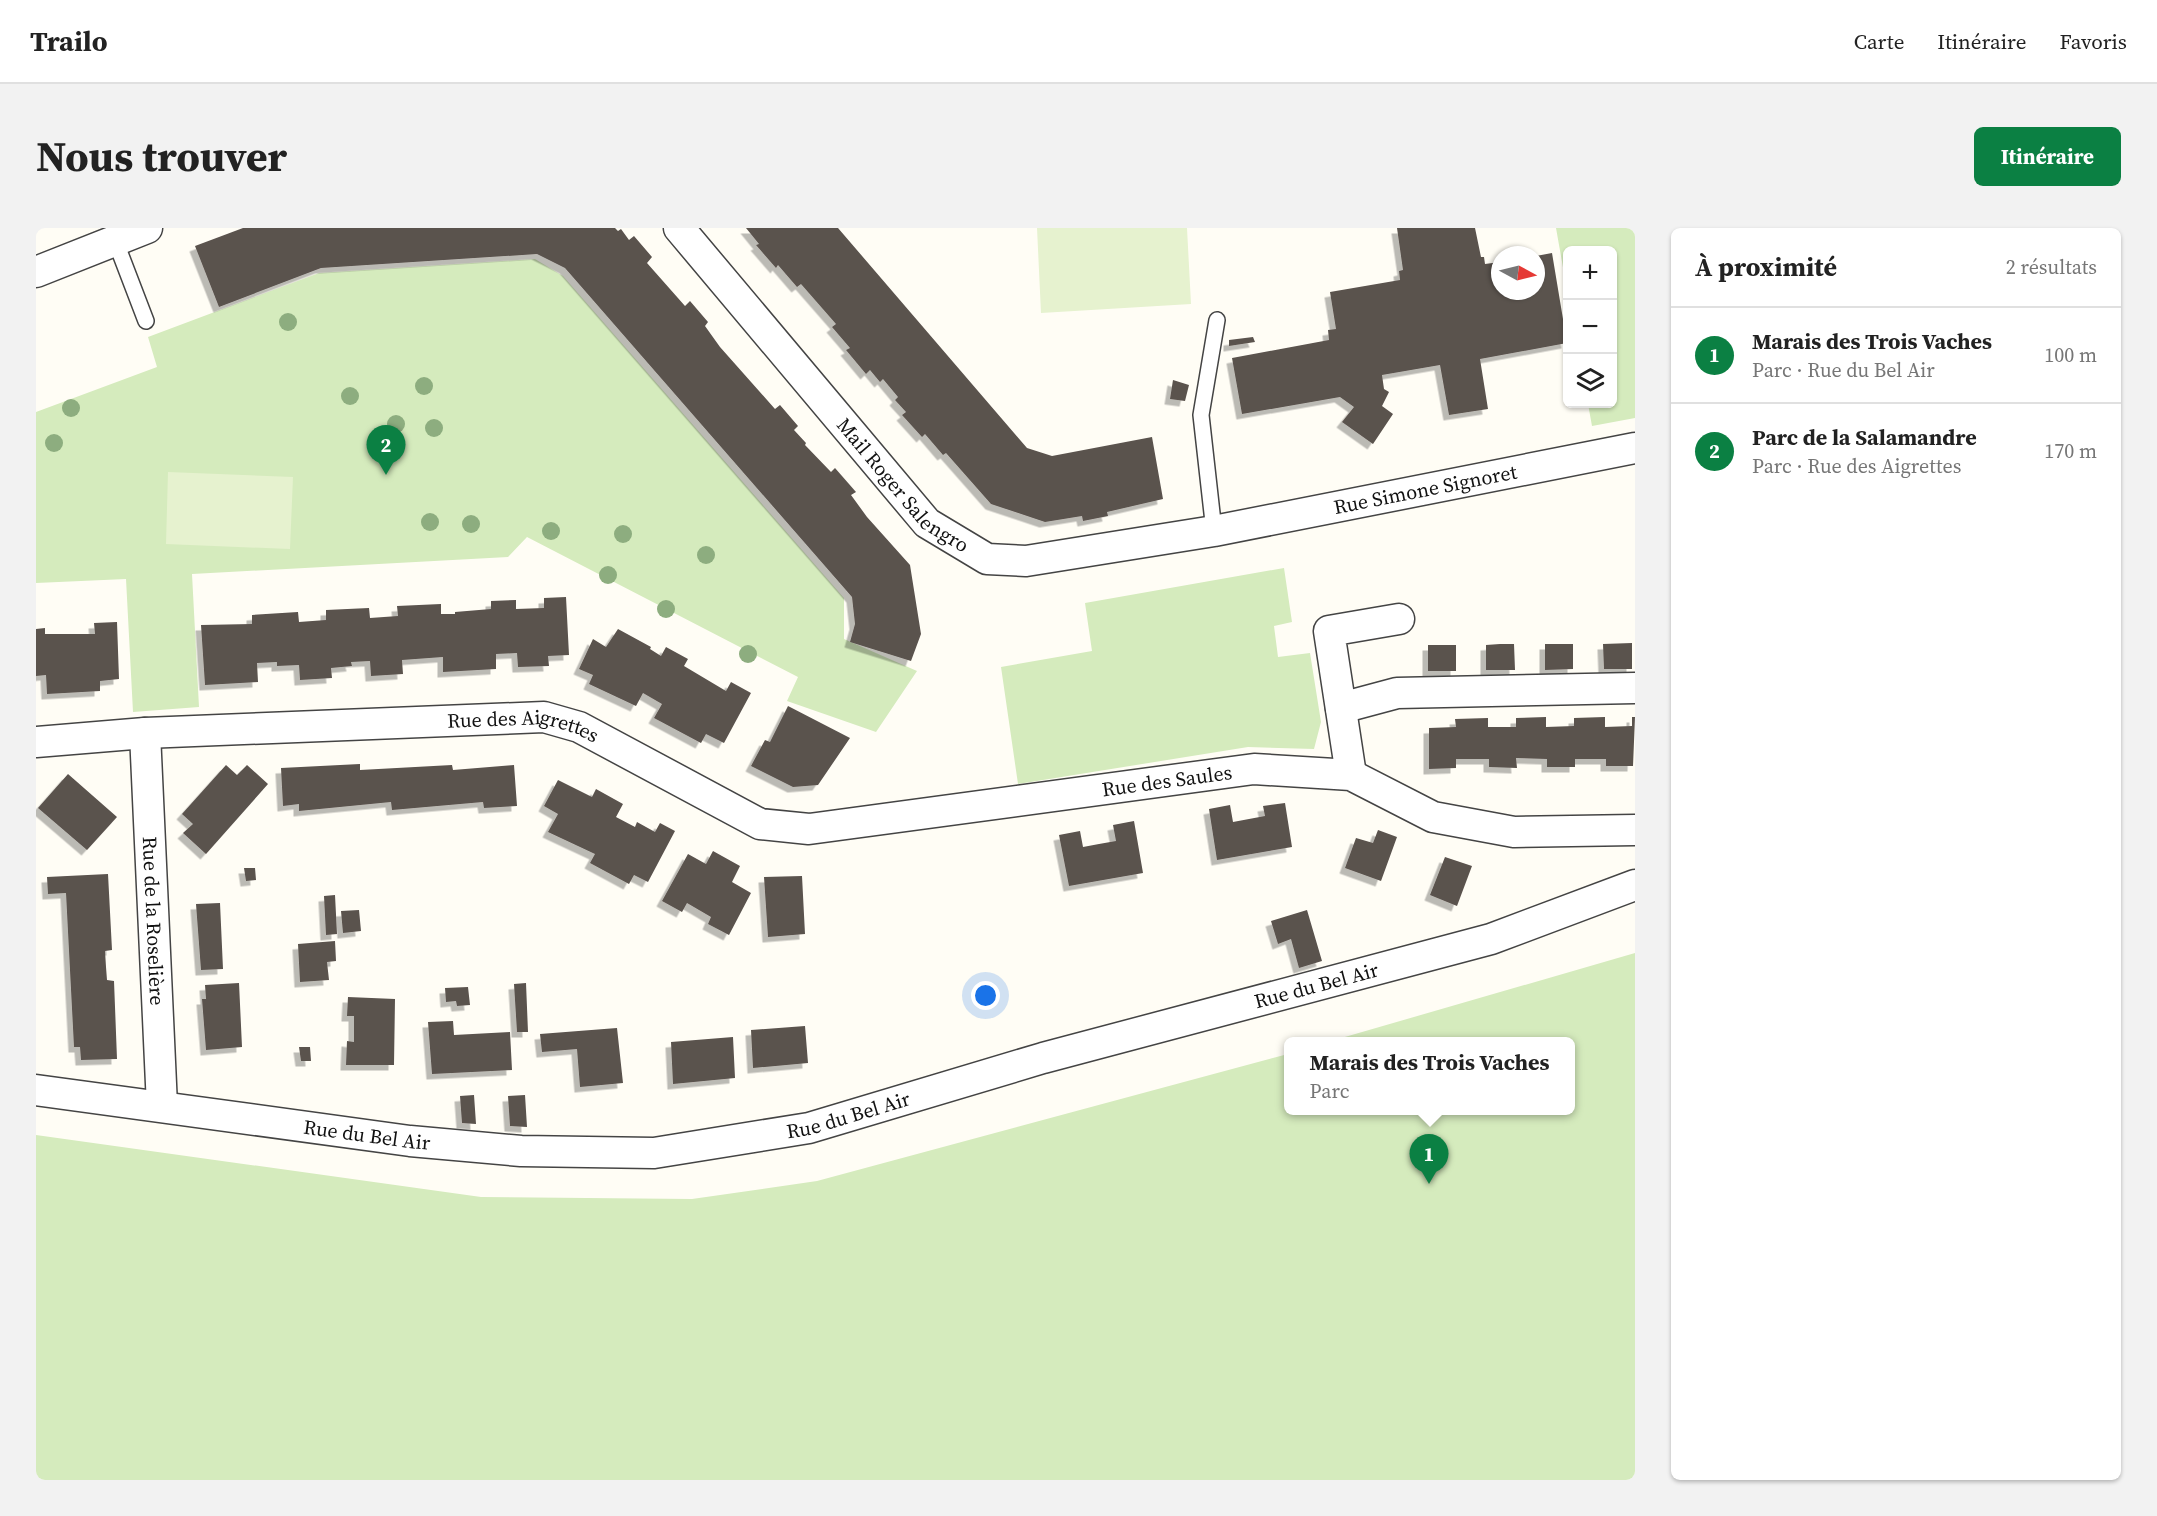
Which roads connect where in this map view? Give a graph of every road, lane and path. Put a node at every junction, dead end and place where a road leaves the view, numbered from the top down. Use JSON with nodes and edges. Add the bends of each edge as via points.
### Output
{"nodes":[{"id":1,"x":147,"y":228,"type":"edge"},
{"id":2,"x":679,"y":228,"type":"edge"},
{"id":3,"x":115,"y":240,"type":"junction"},
{"id":4,"x":36,"y":272,"type":"edge"},
{"id":5,"x":1217,"y":320,"type":"dead end"},
{"id":6,"x":146,"y":321,"type":"dead end"},
{"id":7,"x":1635,"y":448,"type":"edge"},
{"id":8,"x":1214,"y":531,"type":"junction"},
{"id":9,"x":1399,"y":619,"type":"dead end"},
{"id":10,"x":1635,"y":688,"type":"edge"},
{"id":11,"x":1341,"y":708,"type":"junction"},
{"id":12,"x":145,"y":733,"type":"junction"},
{"id":13,"x":36,"y":742,"type":"edge"},
{"id":14,"x":1351,"y":776,"type":"junction"},
{"id":15,"x":985,"y":804,"type":"joint"},
{"id":16,"x":1635,"y":830,"type":"edge"},
{"id":17,"x":1635,"y":885,"type":"edge"},
{"id":18,"x":36,"y":1090,"type":"edge"},
{"id":19,"x":162,"y":1107,"type":"junction"}],
"edges":[{"from":1,"to":3,"type":"street"},
{"from":2,"to":8,"type":"street","name":"Mail Roger Salengro","via":[[927,523],[987,559],[1026,561]]},
{"from":3,"to":4,"type":"street"},
{"from":3,"to":6,"type":"lane"},
{"from":5,"to":8,"type":"lane","via":[[1201,415]]},
{"from":7,"to":8,"type":"street","name":"Rue Simone Signoret"},
{"from":9,"to":11,"type":"street","via":[[1329,631]]},
{"from":10,"to":11,"type":"street","via":[[1397,693]]},
{"from":11,"to":14,"type":"street"},
{"from":12,"to":13,"type":"street","name":"Rue des Aigrettes"},
{"from":12,"to":15,"type":"street","name":"Rue des Aigrettes","via":[[544,717],[579,727],[760,824],[809,829]]},
{"from":12,"to":19,"type":"street","name":"Rue de la Roselière"},
{"from":14,"to":15,"type":"street","name":"Rue des Saules","via":[[1254,769]]},
{"from":14,"to":16,"type":"street","name":"Rue des Saules","via":[[1433,817],[1514,832]]},
{"from":17,"to":19,"type":"street","name":"Rue du Bel Air","via":[[1491,939],[1043,1058],[809,1128],[654,1153],[521,1151],[410,1142]]},
{"from":18,"to":19,"type":"street","name":"Rue du Bel Air"}]}
